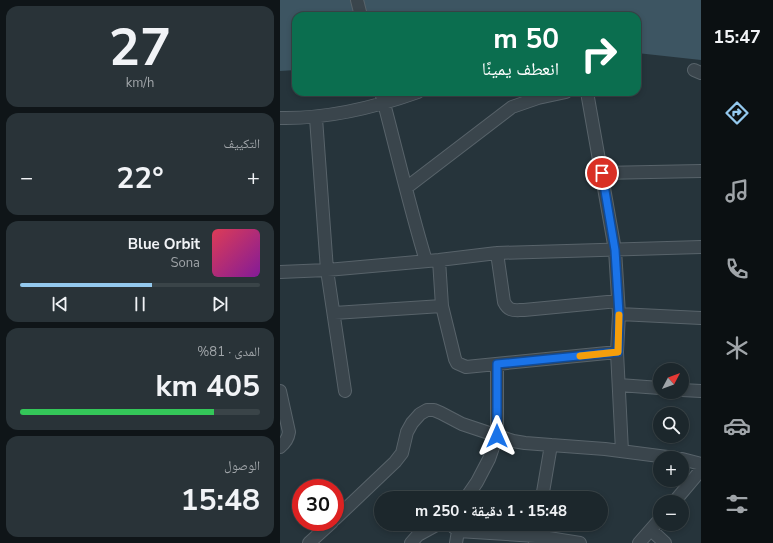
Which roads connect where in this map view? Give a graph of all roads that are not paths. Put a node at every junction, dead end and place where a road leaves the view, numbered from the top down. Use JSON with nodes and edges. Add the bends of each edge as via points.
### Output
{"nodes":[{"id":1,"x":357,"y":0,"type":"edge"},
{"id":2,"x":360,"y":12,"type":"edge"},
{"id":3,"x":382,"y":96,"type":"edge"},
{"id":4,"x":407,"y":96,"type":"edge"},
{"id":5,"x":547,"y":96,"type":"edge"},
{"id":6,"x":588,"y":96,"type":"edge"},
{"id":7,"x":384,"y":104,"type":"junction"},
{"id":8,"x":280,"y":118,"type":"edge"},
{"id":9,"x":316,"y":118,"type":"junction"},
{"id":10,"x":701,"y":171,"type":"edge"},
{"id":11,"x":602,"y":173,"type":"junction"},
{"id":12,"x":406,"y":188,"type":"junction"},
{"id":13,"x":701,"y":247,"type":"edge"},
{"id":14,"x":615,"y":250,"type":"junction"},
{"id":15,"x":497,"y":253,"type":"junction"},
{"id":16,"x":439,"y":260,"type":"junction"},
{"id":17,"x":426,"y":261,"type":"junction"},
{"id":18,"x":328,"y":270,"type":"junction"},
{"id":19,"x":280,"y":272,"type":"edge"},
{"id":20,"x":618,"y":301,"type":"junction"},
{"id":21,"x":442,"y":306,"type":"junction"},
{"id":22,"x":334,"y":313,"type":"junction"},
{"id":23,"x":619,"y":314,"type":"junction"},
{"id":24,"x":701,"y":318,"type":"edge"},
{"id":25,"x":618,"y":352,"type":"junction"},
{"id":26,"x":497,"y":364,"type":"junction"},
{"id":27,"x":619,"y":385,"type":"junction"},
{"id":28,"x":653,"y":387,"type":"edge"},
{"id":29,"x":689,"y":390,"type":"edge"},
{"id":30,"x":280,"y":391,"type":"edge"},
{"id":31,"x":701,"y":391,"type":"edge"},
{"id":32,"x":345,"y":392,"type":"dead end"},
{"id":33,"x":497,"y":436,"type":"junction"},
{"id":34,"x":551,"y":445,"type":"junction"},
{"id":35,"x":280,"y":447,"type":"edge"},
{"id":36,"x":622,"y":451,"type":"junction"},
{"id":37,"x":653,"y":455,"type":"edge"},
{"id":38,"x":689,"y":461,"type":"edge"},
{"id":39,"x":701,"y":464,"type":"edge"},
{"id":40,"x":701,"y":470,"type":"edge"},
{"id":41,"x":471,"y":491,"type":"edge"},
{"id":42,"x":543,"y":491,"type":"edge"},
{"id":43,"x":680,"y":495,"type":"edge"},
{"id":44,"x":344,"y":510,"type":"edge"},
{"id":45,"x":653,"y":528,"type":"edge"},
{"id":46,"x":651,"y":530,"type":"junction"},
{"id":47,"x":322,"y":531,"type":"edge"},
{"id":48,"x":425,"y":531,"type":"edge"},
{"id":49,"x":455,"y":533,"type":"edge"},
{"id":50,"x":536,"y":540,"type":"edge"},
{"id":51,"x":309,"y":543,"type":"edge"},
{"id":52,"x":411,"y":543,"type":"edge"},
{"id":53,"x":580,"y":543,"type":"edge"},
{"id":54,"x":639,"y":543,"type":"edge"},
{"id":55,"x":665,"y":543,"type":"edge"}],
"edges":[{"from":1,"to":2,"type":"street"},
{"from":3,"to":7,"type":"street"},
{"from":4,"to":7,"type":"street"},
{"from":5,"to":12,"type":"street","via":[[512,107]]},
{"from":6,"to":11,"type":"street"},
{"from":7,"to":9,"type":"street"},
{"from":7,"to":12,"type":"street"},
{"from":8,"to":9,"type":"street"},
{"from":9,"to":18,"type":"street"},
{"from":10,"to":11,"type":"street"},
{"from":11,"to":14,"type":"street"},
{"from":12,"to":17,"type":"street"},
{"from":13,"to":14,"type":"street"},
{"from":14,"to":15,"type":"street"},
{"from":14,"to":20,"type":"street"},
{"from":15,"to":16,"type":"street"},
{"from":15,"to":20,"type":"street","via":[[504,302],[509,309],[524,310]]},
{"from":16,"to":17,"type":"street"},
{"from":16,"to":21,"type":"street"},
{"from":17,"to":18,"type":"street"},
{"from":18,"to":19,"type":"street"},
{"from":18,"to":22,"type":"street"},
{"from":20,"to":23,"type":"street"},
{"from":21,"to":22,"type":"street"},
{"from":21,"to":26,"type":"street","via":[[457,363],[466,367]]},
{"from":22,"to":32,"type":"street"},
{"from":23,"to":24,"type":"street"},
{"from":23,"to":25,"type":"street"},
{"from":25,"to":26,"type":"street"},
{"from":25,"to":27,"type":"street"},
{"from":26,"to":33,"type":"street"},
{"from":27,"to":28,"type":"street"},
{"from":27,"to":36,"type":"street"},
{"from":29,"to":31,"type":"street"},
{"from":30,"to":35,"type":"street","via":[[289,432],[288,438]]},
{"from":33,"to":34,"type":"street","via":[[525,443]]},
{"from":33,"to":41,"type":"street","via":[[489,459]]},
{"from":33,"to":44,"type":"street","via":[[462,424],[434,410],[427,410],[412,423],[402,453],[395,462]]},
{"from":34,"to":36,"type":"street"},
{"from":34,"to":42,"type":"street"},
{"from":36,"to":37,"type":"street"},
{"from":38,"to":39,"type":"street"},
{"from":40,"to":43,"type":"street"},
{"from":45,"to":46,"type":"street"},
{"from":46,"to":54,"type":"street"},
{"from":46,"to":55,"type":"street"},
{"from":47,"to":51,"type":"street"},
{"from":48,"to":52,"type":"street"},
{"from":49,"to":50,"type":"street"},
{"from":50,"to":53,"type":"street"}]}
